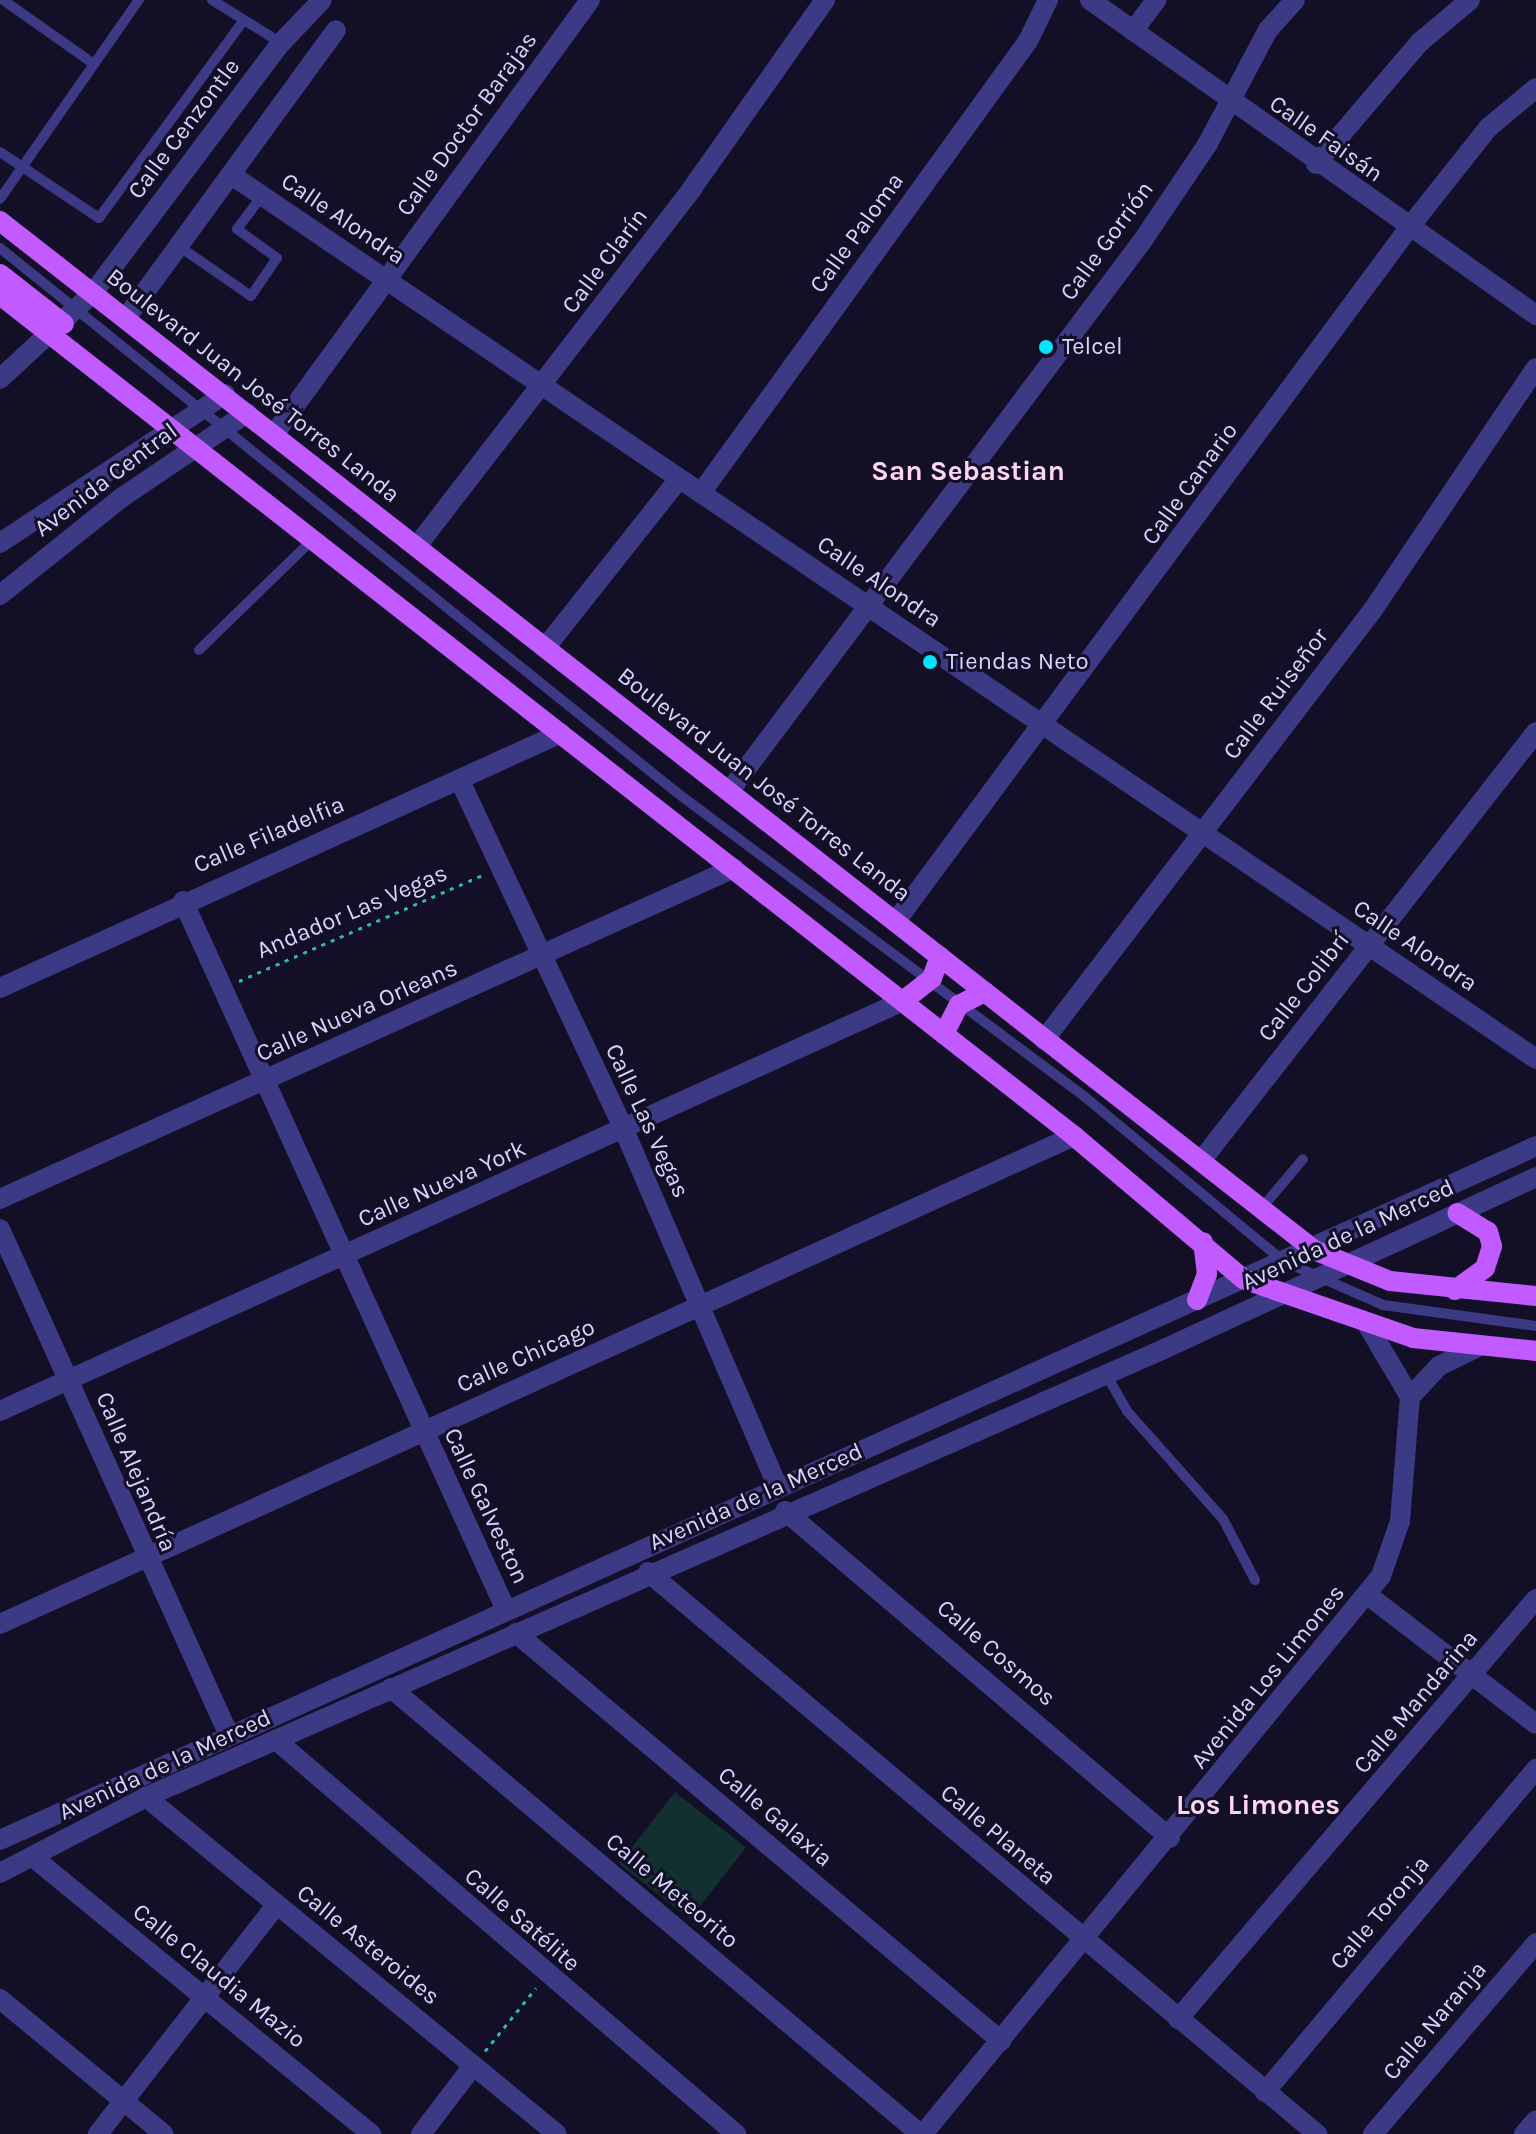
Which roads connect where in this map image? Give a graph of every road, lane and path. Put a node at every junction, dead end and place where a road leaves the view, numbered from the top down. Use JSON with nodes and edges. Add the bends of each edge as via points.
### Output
{"nodes":[{"id":1,"x":3,"y":0,"type":"edge"},
{"id":2,"x":139,"y":0,"type":"edge"},
{"id":3,"x":212,"y":0,"type":"edge"},
{"id":4,"x":322,"y":0,"type":"edge"},
{"id":5,"x":590,"y":0,"type":"edge"},
{"id":6,"x":825,"y":0,"type":"edge"},
{"id":7,"x":1048,"y":0,"type":"edge"},
{"id":8,"x":1090,"y":0,"type":"edge"},
{"id":9,"x":1156,"y":0,"type":"edge"},
{"id":10,"x":1295,"y":0,"type":"edge"},
{"id":11,"x":1470,"y":0,"type":"edge"},
{"id":12,"x":243,"y":21,"type":"junction"},
{"id":13,"x":336,"y":30,"type":"dead end"},
{"id":14,"x":1133,"y":31,"type":"junction"},
{"id":15,"x":281,"y":43,"type":"junction"},
{"id":16,"x":94,"y":64,"type":"junction"},
{"id":17,"x":1536,"y":88,"type":"edge"},
{"id":18,"x":1226,"y":100,"type":"junction"},
{"id":19,"x":0,"y":152,"type":"edge"},
{"id":20,"x":1316,"y":164,"type":"junction"},
{"id":21,"x":21,"y":169,"type":"junction"},
{"id":22,"x":233,"y":176,"type":"junction"},
{"id":23,"x":262,"y":196,"type":"junction"},
{"id":24,"x":0,"y":199,"type":"edge"},
{"id":25,"x":0,"y":221,"type":"edge"},
{"id":26,"x":1408,"y":229,"type":"junction"},
{"id":27,"x":180,"y":247,"type":"junction"},
{"id":28,"x":0,"y":248,"type":"edge"},
{"id":29,"x":0,"y":274,"type":"edge"},
{"id":30,"x":385,"y":280,"type":"junction"},
{"id":31,"x":93,"y":293,"type":"junction"},
{"id":32,"x":0,"y":295,"type":"edge"},
{"id":33,"x":1536,"y":315,"type":"edge"},
{"id":34,"x":126,"y":318,"type":"junction"},
{"id":35,"x":65,"y":323,"type":"junction"},
{"id":36,"x":1536,"y":368,"type":"edge"},
{"id":37,"x":0,"y":379,"type":"edge"},
{"id":38,"x":543,"y":387,"type":"junction"},
{"id":39,"x":225,"y":394,"type":"junction"},
{"id":40,"x":199,"y":411,"type":"junction"},
{"id":41,"x":247,"y":413,"type":"junction"},
{"id":42,"x":173,"y":426,"type":"junction"},
{"id":43,"x":223,"y":429,"type":"junction"},
{"id":44,"x":275,"y":433,"type":"junction"},
{"id":45,"x":195,"y":445,"type":"junction"},
{"id":46,"x":109,"y":466,"type":"junction"},
{"id":47,"x":679,"y":479,"type":"junction"},
{"id":48,"x":130,"y":492,"type":"junction"},
{"id":49,"x":701,"y":493,"type":"junction"},
{"id":50,"x":314,"y":538,"type":"junction"},
{"id":51,"x":0,"y":543,"type":"edge"},
{"id":52,"x":417,"y":546,"type":"junction"},
{"id":53,"x":0,"y":595,"type":"edge"},
{"id":54,"x":869,"y":607,"type":"junction"},
{"id":55,"x":545,"y":648,"type":"junction"},
{"id":56,"x":199,"y":650,"type":"dead end"},
{"id":57,"x":1046,"y":725,"type":"junction"},
{"id":58,"x":1536,"y":732,"type":"edge"},
{"id":59,"x":561,"y":733,"type":"junction"},
{"id":60,"x":460,"y":781,"type":"junction"},
{"id":61,"x":731,"y":789,"type":"junction"},
{"id":62,"x":1202,"y":832,"type":"junction"},
{"id":63,"x":499,"y":868,"type":"junction"},
{"id":64,"x":734,"y":868,"type":"junction"},
{"id":65,"x":183,"y":901,"type":"junction"},
{"id":66,"x":896,"y":921,"type":"junction"},
{"id":67,"x":1369,"y":946,"type":"junction"},
{"id":68,"x":940,"y":956,"type":"junction"},
{"id":69,"x":541,"y":957,"type":"junction"},
{"id":70,"x":927,"y":984,"type":"junction"},
{"id":71,"x":0,"y":988,"type":"edge"},
{"id":72,"x":220,"y":988,"type":"junction"},
{"id":73,"x":985,"y":992,"type":"junction"},
{"id":74,"x":903,"y":1001,"type":"junction"},
{"id":75,"x":959,"y":1005,"type":"junction"},
{"id":76,"x":944,"y":1034,"type":"junction"},
{"id":77,"x":1044,"y":1040,"type":"junction"},
{"id":78,"x":1534,"y":1054,"type":"edge"},
{"id":79,"x":263,"y":1082,"type":"junction"},
{"id":80,"x":624,"y":1130,"type":"junction"},
{"id":81,"x":1074,"y":1136,"type":"junction"},
{"id":82,"x":1536,"y":1146,"type":"edge"},
{"id":83,"x":1303,"y":1159,"type":"dead end"},
{"id":84,"x":1201,"y":1161,"type":"junction"},
{"id":85,"x":1536,"y":1177,"type":"edge"},
{"id":86,"x":0,"y":1199,"type":"edge"},
{"id":87,"x":1261,"y":1209,"type":"junction"},
{"id":88,"x":1458,"y":1213,"type":"junction"},
{"id":89,"x":0,"y":1229,"type":"edge"},
{"id":90,"x":1203,"y":1242,"type":"junction"},
{"id":91,"x":1314,"y":1250,"type":"junction"},
{"id":92,"x":343,"y":1257,"type":"junction"},
{"id":93,"x":1283,"y":1261,"type":"junction"},
{"id":94,"x":1341,"y":1266,"type":"junction"},
{"id":95,"x":1243,"y":1279,"type":"junction"},
{"id":96,"x":1313,"y":1279,"type":"junction"},
{"id":97,"x":1455,"y":1290,"type":"junction"},
{"id":98,"x":1280,"y":1294,"type":"junction"},
{"id":99,"x":1536,"y":1296,"type":"edge"},
{"id":100,"x":1197,"y":1300,"type":"junction"},
{"id":101,"x":701,"y":1305,"type":"junction"},
{"id":102,"x":1368,"y":1326,"type":"junction"},
{"id":103,"x":1536,"y":1326,"type":"edge"},
{"id":104,"x":1480,"y":1346,"type":"junction"},
{"id":105,"x":1536,"y":1351,"type":"edge"},
{"id":106,"x":1106,"y":1374,"type":"junction"},
{"id":107,"x":68,"y":1379,"type":"junction"},
{"id":108,"x":1410,"y":1397,"type":"junction"},
{"id":109,"x":0,"y":1411,"type":"edge"},
{"id":110,"x":422,"y":1430,"type":"junction"},
{"id":111,"x":778,"y":1487,"type":"junction"},
{"id":112,"x":785,"y":1511,"type":"junction"},
{"id":113,"x":143,"y":1555,"type":"junction"},
{"id":114,"x":648,"y":1572,"type":"junction"},
{"id":115,"x":1255,"y":1580,"type":"dead end"},
{"id":116,"x":1369,"y":1596,"type":"junction"},
{"id":117,"x":1536,"y":1599,"type":"edge"},
{"id":118,"x":505,"y":1608,"type":"junction"},
{"id":119,"x":0,"y":1624,"type":"edge"},
{"id":120,"x":516,"y":1633,"type":"junction"},
{"id":121,"x":1473,"y":1673,"type":"junction"},
{"id":122,"x":391,"y":1688,"type":"junction"},
{"id":123,"x":1536,"y":1724,"type":"edge"},
{"id":124,"x":228,"y":1733,"type":"junction"},
{"id":125,"x":276,"y":1740,"type":"junction"},
{"id":126,"x":1536,"y":1769,"type":"edge"},
{"id":127,"x":146,"y":1797,"type":"junction"},
{"id":128,"x":1170,"y":1838,"type":"junction"},
{"id":129,"x":0,"y":1840,"type":"edge"},
{"id":130,"x":34,"y":1858,"type":"junction"},
{"id":131,"x":0,"y":1873,"type":"edge"},
{"id":132,"x":277,"y":1904,"type":"junction"},
{"id":133,"x":1085,"y":1943,"type":"junction"},
{"id":134,"x":1536,"y":1943,"type":"edge"},
{"id":135,"x":546,"y":1976,"type":"junction"},
{"id":136,"x":204,"y":1996,"type":"junction"},
{"id":137,"x":0,"y":1999,"type":"edge"},
{"id":138,"x":1178,"y":2019,"type":"junction"},
{"id":139,"x":1001,"y":2041,"type":"junction"},
{"id":140,"x":473,"y":2066,"type":"junction"},
{"id":141,"x":1265,"y":2092,"type":"junction"},
{"id":142,"x":124,"y":2101,"type":"junction"},
{"id":143,"x":1536,"y":2120,"type":"edge"},
{"id":144,"x":98,"y":2134,"type":"edge"},
{"id":145,"x":164,"y":2134,"type":"edge"},
{"id":146,"x":371,"y":2134,"type":"edge"},
{"id":147,"x":421,"y":2134,"type":"edge"},
{"id":148,"x":557,"y":2134,"type":"edge"},
{"id":149,"x":736,"y":2134,"type":"edge"},
{"id":150,"x":922,"y":2134,"type":"edge"},
{"id":151,"x":1317,"y":2134,"type":"edge"},
{"id":152,"x":1373,"y":2134,"type":"edge"},
{"id":153,"x":1524,"y":2134,"type":"edge"}],
"edges":[{"from":1,"to":16,"type":"lane"},
{"from":2,"to":16,"type":"lane"},
{"from":3,"to":12,"type":"lane"},
{"from":4,"to":15,"type":"street","name":"Calle Cenzontle"},
{"from":5,"to":30,"type":"street","name":"Calle Doctor Barajas"},
{"from":6,"to":38,"type":"street","name":"Calle Clarín"},
{"from":7,"to":49,"type":"street","name":"Calle Paloma","via":[[1028,41]]},
{"from":8,"to":14,"type":"street","name":"Calle Faisán"},
{"from":9,"to":14,"type":"street"},
{"from":10,"to":18,"type":"street","name":"Calle Gorrión"},
{"from":11,"to":20,"type":"street","via":[[1420,42]]},
{"from":12,"to":15,"type":"lane"},
{"from":12,"to":21,"type":"lane","via":[[108,211],[87,216]]},
{"from":13,"to":22,"type":"street"},
{"from":14,"to":18,"type":"street","name":"Calle Faisán"},
{"from":15,"to":31,"type":"street","name":"Calle Cenzontle"},
{"from":16,"to":21,"type":"lane"},
{"from":17,"to":26,"type":"street","name":"Calle Canario","via":[[1488,128]]},
{"from":18,"to":20,"type":"street","name":"Calle Faisán"},
{"from":18,"to":54,"type":"street","name":"Calle Gorrión","via":[[1207,145],[1143,240]]},
{"from":19,"to":21,"type":"lane"},
{"from":20,"to":26,"type":"street","name":"Calle Faisán"},
{"from":21,"to":24,"type":"lane"},
{"from":22,"to":23,"type":"street","name":"Calle Alondra"},
{"from":22,"to":27,"type":"street"},
{"from":23,"to":27,"type":"lane","via":[[237,229],[277,258],[251,296]]},
{"from":23,"to":30,"type":"street","name":"Calle Alondra"},
{"from":25,"to":31,"type":"main road","name":"Boulevard Juan José Torres Landa"},
{"from":26,"to":33,"type":"street","name":"Calle Faisán"},
{"from":26,"to":57,"type":"street","name":"Calle Canario"},
{"from":27,"to":34,"type":"street"},
{"from":28,"to":35,"type":"lane"},
{"from":29,"to":35,"type":"main road"},
{"from":30,"to":38,"type":"street","name":"Calle Alondra"},
{"from":30,"to":44,"type":"street","name":"Calle Doctor Barajas"},
{"from":31,"to":34,"type":"main road","name":"Boulevard Juan José Torres Landa"},
{"from":31,"to":35,"type":"street","name":"Calle Cenzontle"},
{"from":32,"to":35,"type":"main road"},
{"from":34,"to":39,"type":"main road","name":"Boulevard Juan José Torres Landa"},
{"from":35,"to":37,"type":"street","name":"Calle Cenzontle"},
{"from":35,"to":40,"type":"lane"},
{"from":35,"to":42,"type":"main road"},
{"from":36,"to":62,"type":"street","name":"Calle Ruiseñor","via":[[1372,611]]},
{"from":38,"to":47,"type":"street","name":"Calle Alondra"},
{"from":38,"to":52,"type":"street","name":"Calle Clarín"},
{"from":39,"to":40,"type":"street","name":"Avenida Central"},
{"from":39,"to":41,"type":"main road","name":"Boulevard Juan José Torres Landa"},
{"from":40,"to":42,"type":"street","name":"Avenida Central"},
{"from":40,"to":43,"type":"lane"},
{"from":41,"to":43,"type":"street","name":"Avenida Central"},
{"from":41,"to":44,"type":"main road","name":"Boulevard Juan José Torres Landa"},
{"from":42,"to":45,"type":"main road"},
{"from":42,"to":46,"type":"street","name":"Avenida Central"},
{"from":43,"to":45,"type":"street","name":"Avenida Central"},
{"from":43,"to":70,"type":"lane"},
{"from":44,"to":52,"type":"main road","name":"Boulevard Juan José Torres Landa"},
{"from":45,"to":48,"type":"street","name":"Avenida Central"},
{"from":45,"to":50,"type":"main road"},
{"from":46,"to":48,"type":"street"},
{"from":46,"to":51,"type":"street","name":"Avenida Central"},
{"from":47,"to":49,"type":"street","name":"Calle Alondra"},
{"from":47,"to":55,"type":"street"},
{"from":48,"to":53,"type":"street","name":"Avenida Central"},
{"from":49,"to":54,"type":"street","name":"Calle Alondra"},
{"from":50,"to":56,"type":"lane"},
{"from":50,"to":59,"type":"main road"},
{"from":52,"to":55,"type":"main road","name":"Boulevard Juan José Torres Landa"},
{"from":54,"to":57,"type":"street","name":"Calle Alondra"},
{"from":54,"to":61,"type":"street","name":"Calle Gorrión"},
{"from":55,"to":61,"type":"main road","name":"Boulevard Juan José Torres Landa"},
{"from":57,"to":62,"type":"street","name":"Calle Alondra"},
{"from":57,"to":66,"type":"street","name":"Calle Canario"},
{"from":58,"to":67,"type":"street","name":"Calle Colibrí"},
{"from":59,"to":60,"type":"street","name":"Calle Filadelfia"},
{"from":59,"to":64,"type":"main road"},
{"from":60,"to":63,"type":"street","name":"Calle Las Vegas"},
{"from":60,"to":65,"type":"street","name":"Calle Filadelfia"},
{"from":61,"to":66,"type":"main road","name":"Boulevard Juan José Torres Landa"},
{"from":62,"to":67,"type":"street","name":"Calle Alondra"},
{"from":62,"to":77,"type":"street","name":"Calle Ruiseñor"},
{"from":63,"to":69,"type":"street","name":"Calle Las Vegas"},
{"from":63,"to":72,"type":"path","name":"Andador Las Vegas"},
{"from":64,"to":69,"type":"street","name":"Calle Nueva Orleans"},
{"from":64,"to":74,"type":"main road"},
{"from":65,"to":71,"type":"street","name":"Calle Filadelfia"},
{"from":65,"to":72,"type":"street","name":"Calle Galveston"},
{"from":66,"to":68,"type":"main road","name":"Boulevard Juan José Torres Landa"},
{"from":67,"to":78,"type":"street","name":"Calle Alondra"},
{"from":67,"to":84,"type":"street","name":"Calle Colibrí"},
{"from":68,"to":70,"type":"main road"},
{"from":68,"to":73,"type":"main road","name":"Boulevard Juan José Torres Landa"},
{"from":69,"to":79,"type":"street","name":"Calle Nueva Orleans"},
{"from":69,"to":80,"type":"street","name":"Calle Las Vegas"},
{"from":70,"to":74,"type":"main road"},
{"from":70,"to":75,"type":"lane"},
{"from":72,"to":79,"type":"street","name":"Calle Galveston"},
{"from":73,"to":75,"type":"main road"},
{"from":73,"to":77,"type":"main road","name":"Boulevard Juan José Torres Landa"},
{"from":74,"to":76,"type":"main road"},
{"from":74,"to":80,"type":"street","name":"Calle Nueva York"},
{"from":75,"to":76,"type":"main road"},
{"from":75,"to":93,"type":"lane"},
{"from":76,"to":81,"type":"main road"},
{"from":77,"to":84,"type":"main road","name":"Boulevard Juan José Torres Landa"},
{"from":79,"to":86,"type":"street","name":"Calle Nueva Orleans"},
{"from":79,"to":92,"type":"street","name":"Calle Galveston"},
{"from":80,"to":92,"type":"street","name":"Calle Nueva York"},
{"from":80,"to":101,"type":"street","name":"Calle Las Vegas"},
{"from":81,"to":90,"type":"main road"},
{"from":81,"to":101,"type":"street","name":"Calle Chicago"},
{"from":82,"to":91,"type":"street","name":"Avenida de la Merced"},
{"from":83,"to":87,"type":"lane"},
{"from":84,"to":87,"type":"main road","name":"Boulevard Juan José Torres Landa"},
{"from":85,"to":88,"type":"street","name":"Avenida de la Merced"},
{"from":87,"to":91,"type":"main road","name":"Boulevard Juan José Torres Landa"},
{"from":88,"to":94,"type":"street","name":"Avenida de la Merced"},
{"from":88,"to":97,"type":"main road","via":[[1488,1232],[1492,1246],[1485,1268]]},
{"from":89,"to":107,"type":"street","name":"Calle Alejandría"},
{"from":90,"to":95,"type":"main road"},
{"from":90,"to":100,"type":"main road","via":[[1207,1274]]},
{"from":91,"to":93,"type":"street","name":"Avenida de la Merced"},
{"from":91,"to":94,"type":"main road","name":"Boulevard Juan José Torres Landa"},
{"from":92,"to":107,"type":"street","name":"Calle Nueva York"},
{"from":92,"to":110,"type":"street","name":"Calle Galveston"},
{"from":93,"to":95,"type":"street","name":"Avenida de la Merced"},
{"from":93,"to":96,"type":"lane"},
{"from":94,"to":96,"type":"street","name":"Avenida de la Merced"},
{"from":94,"to":97,"type":"main road","name":"Boulevard Juan José Torres Landa"},
{"from":95,"to":98,"type":"main road"},
{"from":95,"to":100,"type":"street","name":"Avenida de la Merced"},
{"from":96,"to":98,"type":"street","name":"Avenida de la Merced"},
{"from":96,"to":103,"type":"lane","via":[[1437,1317]]},
{"from":97,"to":99,"type":"main road","name":"Boulevard Juan José Torres Landa"},
{"from":98,"to":102,"type":"main road"},
{"from":98,"to":106,"type":"street","name":"Avenida de la Merced"},
{"from":100,"to":111,"type":"street","name":"Avenida de la Merced"},
{"from":101,"to":110,"type":"street","name":"Calle Chicago"},
{"from":101,"to":111,"type":"street","name":"Calle Las Vegas"},
{"from":102,"to":104,"type":"main road"},
{"from":102,"to":108,"type":"street"},
{"from":104,"to":105,"type":"main road"},
{"from":104,"to":108,"type":"street","via":[[1439,1366]]},
{"from":106,"to":112,"type":"street","name":"Avenida de la Merced"},
{"from":106,"to":115,"type":"lane","via":[[1127,1411],[1223,1519]]},
{"from":107,"to":109,"type":"street","name":"Calle Nueva York"},
{"from":107,"to":113,"type":"street","name":"Calle Alejandría"},
{"from":108,"to":116,"type":"street","name":"Avenida Los Limones","via":[[1400,1521]]},
{"from":110,"to":113,"type":"street","name":"Calle Chicago"},
{"from":110,"to":118,"type":"street","name":"Calle Galveston"},
{"from":111,"to":118,"type":"street","name":"Avenida de la Merced"},
{"from":112,"to":114,"type":"street","name":"Avenida de la Merced"},
{"from":112,"to":128,"type":"street","name":"Calle Cosmos"},
{"from":113,"to":119,"type":"street","name":"Calle Chicago"},
{"from":113,"to":124,"type":"street","name":"Calle Alejandría"},
{"from":114,"to":120,"type":"street","name":"Avenida de la Merced"},
{"from":114,"to":133,"type":"street","name":"Calle Planeta"},
{"from":116,"to":121,"type":"street"},
{"from":116,"to":128,"type":"street","name":"Avenida Los Limones"},
{"from":117,"to":121,"type":"street","name":"Calle Mandarina"},
{"from":118,"to":124,"type":"street","name":"Avenida de la Merced"},
{"from":120,"to":122,"type":"street","name":"Avenida de la Merced"},
{"from":120,"to":139,"type":"street","name":"Calle Galaxia"},
{"from":121,"to":123,"type":"street"},
{"from":121,"to":138,"type":"street","name":"Calle Mandarina"},
{"from":122,"to":125,"type":"street","name":"Avenida de la Merced"},
{"from":122,"to":150,"type":"street","name":"Calle Meteorito"},
{"from":124,"to":129,"type":"street","name":"Avenida de la Merced"},
{"from":125,"to":127,"type":"street","name":"Avenida de la Merced"},
{"from":125,"to":135,"type":"street","name":"Calle Satélite"},
{"from":126,"to":141,"type":"street","name":"Calle Toronja"},
{"from":127,"to":130,"type":"street","name":"Avenida de la Merced"},
{"from":127,"to":132,"type":"street","name":"Calle Asteroides"},
{"from":128,"to":133,"type":"street","name":"Avenida Los Limones"},
{"from":130,"to":131,"type":"street","name":"Avenida de la Merced"},
{"from":130,"to":136,"type":"street","name":"Calle Claudia Mazio"},
{"from":132,"to":136,"type":"street"},
{"from":132,"to":140,"type":"street","name":"Calle Asteroides"},
{"from":133,"to":138,"type":"street","name":"Calle Planeta"},
{"from":133,"to":139,"type":"street","name":"Avenida Los Limones"},
{"from":134,"to":152,"type":"street","name":"Calle Naranja"},
{"from":135,"to":140,"type":"path"},
{"from":135,"to":149,"type":"street","name":"Calle Satélite"},
{"from":136,"to":142,"type":"street"},
{"from":136,"to":146,"type":"street","name":"Calle Claudia Mazio"},
{"from":137,"to":142,"type":"street"},
{"from":138,"to":141,"type":"street","name":"Calle Planeta"},
{"from":139,"to":150,"type":"street","name":"Avenida Los Limones"},
{"from":140,"to":147,"type":"street"},
{"from":140,"to":148,"type":"street","name":"Calle Asteroides"},
{"from":141,"to":151,"type":"street","name":"Calle Planeta"},
{"from":142,"to":144,"type":"street"},
{"from":142,"to":145,"type":"street"},
{"from":143,"to":153,"type":"street"}]}
